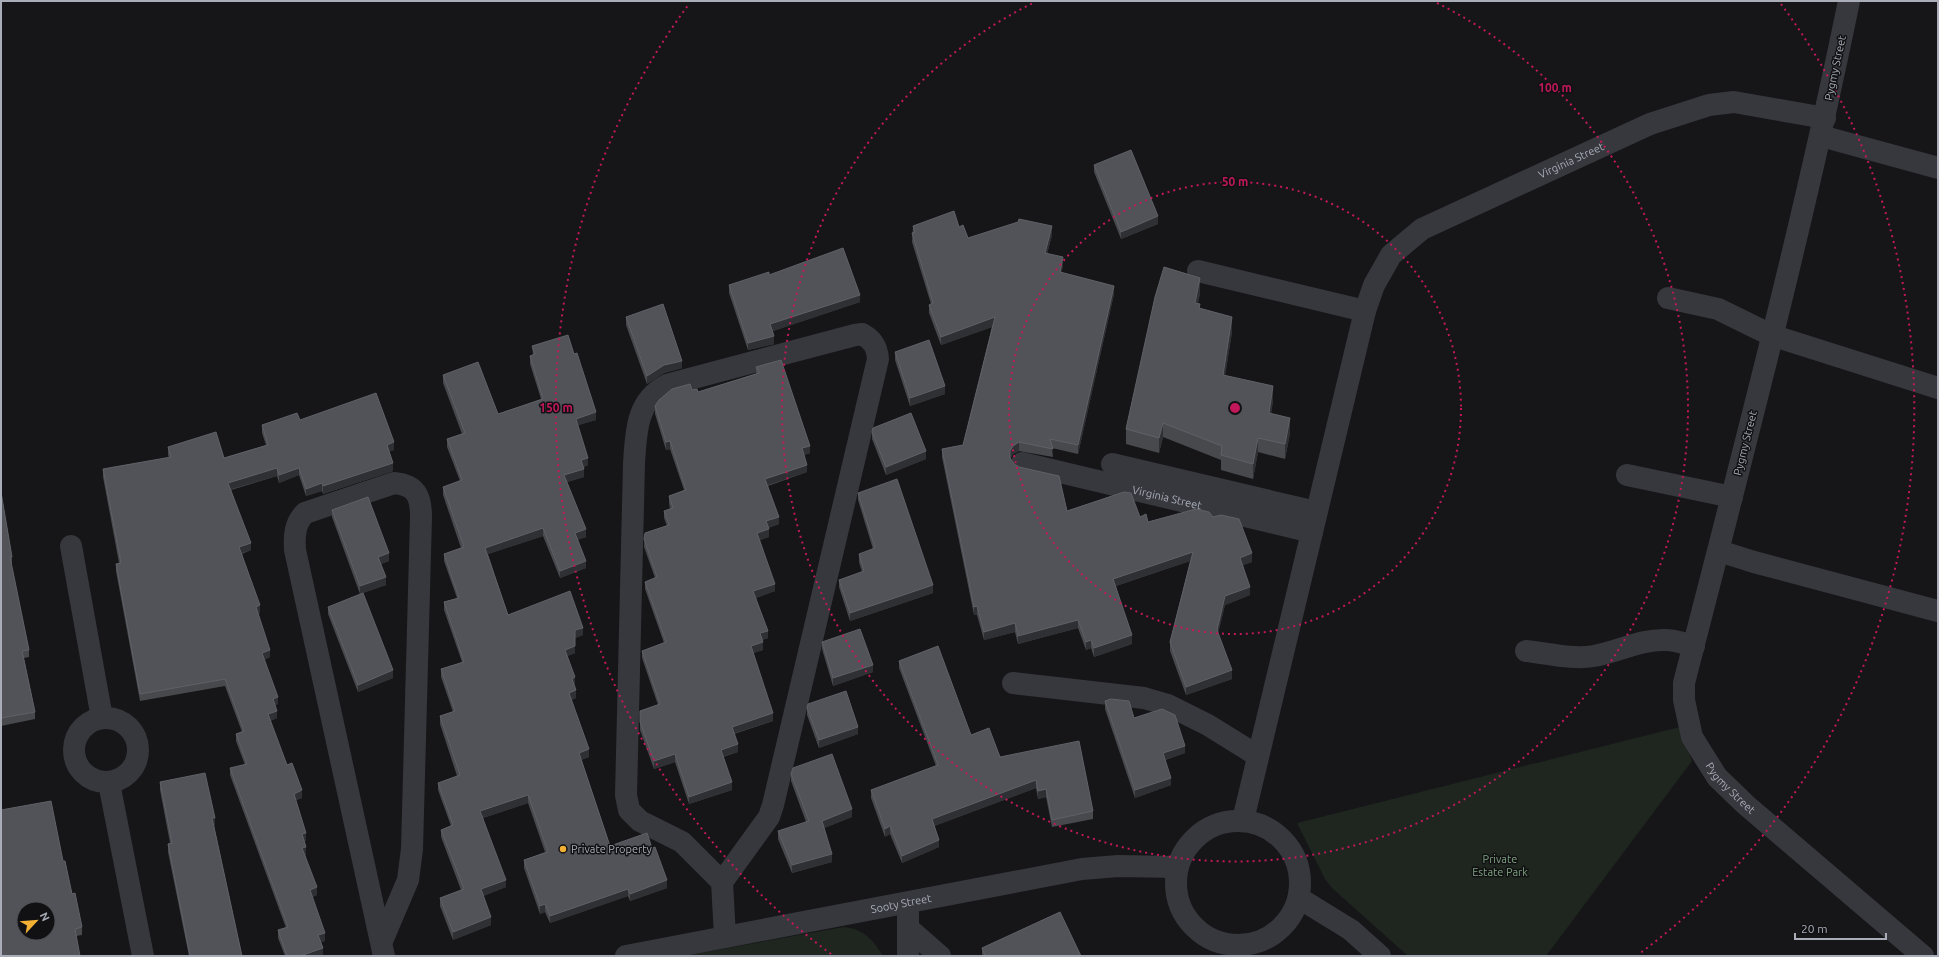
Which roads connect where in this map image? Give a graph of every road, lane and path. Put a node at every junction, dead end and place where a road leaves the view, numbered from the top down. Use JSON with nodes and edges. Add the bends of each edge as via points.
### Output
{"nodes":[{"id":1,"x":1849,"y":1,"type":"edge"},
{"id":2,"x":1823,"y":127,"type":"junction"},
{"id":3,"x":1938,"y":168,"type":"edge"},
{"id":4,"x":1198,"y":271,"type":"dead end"},
{"id":5,"x":1668,"y":298,"type":"dead end"},
{"id":6,"x":1366,"y":311,"type":"junction"},
{"id":7,"x":1772,"y":335,"type":"junction"},
{"id":8,"x":1938,"y":388,"type":"edge"},
{"id":9,"x":1022,"y":463,"type":"dead end"},
{"id":10,"x":1112,"y":464,"type":"dead end"},
{"id":11,"x":1627,"y":475,"type":"dead end"},
{"id":12,"x":1732,"y":497,"type":"junction"},
{"id":13,"x":1314,"y":522,"type":"junction"},
{"id":14,"x":71,"y":546,"type":"dead end"},
{"id":15,"x":1719,"y":551,"type":"junction"},
{"id":16,"x":1938,"y":611,"type":"edge"},
{"id":17,"x":1694,"y":646,"type":"junction"},
{"id":18,"x":1526,"y":651,"type":"dead end"},
{"id":19,"x":1014,"y":684,"type":"dead end"},
{"id":20,"x":102,"y":718,"type":"junction"},
{"id":21,"x":1258,"y":756,"type":"junction"},
{"id":22,"x":109,"y":782,"type":"junction"},
{"id":23,"x":1243,"y":820,"type":"junction"},
{"id":24,"x":1178,"y":867,"type":"junction"},
{"id":25,"x":722,"y":882,"type":"junction"},
{"id":26,"x":1299,"y":898,"type":"junction"},
{"id":27,"x":908,"y":903,"type":"junction"},
{"id":28,"x":908,"y":928,"type":"junction"},
{"id":29,"x":725,"y":937,"type":"junction"},
{"id":30,"x":383,"y":948,"type":"edge"},
{"id":31,"x":1225,"y":950,"type":"edge"},
{"id":32,"x":143,"y":956,"type":"edge"},
{"id":33,"x":626,"y":956,"type":"edge"},
{"id":34,"x":908,"y":956,"type":"edge"},
{"id":35,"x":940,"y":956,"type":"edge"},
{"id":36,"x":1380,"y":956,"type":"edge"},
{"id":37,"x":1923,"y":956,"type":"edge"}],
"edges":[{"from":1,"to":2,"type":"street","name":"Pygmy Street"},
{"from":2,"to":3,"type":"street"},
{"from":2,"to":6,"type":"street","name":"Virginia Street","via":[[1734,102],[1709,105],[1650,124],[1422,229],[1391,255],[1374,285]]},
{"from":2,"to":7,"type":"street","name":"Pygmy Street"},
{"from":4,"to":6,"type":"street"},
{"from":5,"to":7,"type":"street","via":[[1718,309]]},
{"from":6,"to":13,"type":"street","name":"Virginia Street"},
{"from":7,"to":8,"type":"street"},
{"from":7,"to":12,"type":"street","name":"Pygmy Street"},
{"from":9,"to":13,"type":"street","name":"Virginia Street"},
{"from":10,"to":13,"type":"street","name":"Virginia Street"},
{"from":11,"to":12,"type":"street"},
{"from":12,"to":15,"type":"street","name":"Pygmy Street"},
{"from":13,"to":21,"type":"street","name":"Virginia Street"},
{"from":14,"to":20,"type":"street"},
{"from":15,"to":16,"type":"street"},
{"from":15,"to":17,"type":"street","name":"Pygmy Street"},
{"from":17,"to":18,"type":"street","via":[[1658,640],[1581,657]]},
{"from":17,"to":37,"type":"street","name":"Pygmy Street","via":[[1684,683],[1685,706],[1692,737],[1717,777],[1746,805]]},
{"from":19,"to":21,"type":"street","via":[[1144,698],[1168,705],[1208,725]]},
{"from":20,"to":22,"type":"street","via":[[113,718],[127,727],[136,741],[138,752],[136,763],[129,772],[120,779]]},
{"from":20,"to":22,"type":"street","via":[[91,721],[82,728],[73,748],[80,770],[98,782]]},
{"from":21,"to":23,"type":"street","name":"Virginia Street"},
{"from":22,"to":32,"type":"street"},
{"from":23,"to":24,"type":"street","via":[[1221,822],[1202,832],[1187,848]]},
{"from":23,"to":26,"type":"street","via":[[1264,826],[1282,838],[1294,857],[1300,878]]},
{"from":24,"to":27,"type":"street","name":"Sooty Street","via":[[1097,867]]},
{"from":24,"to":31,"type":"street","via":[[1176,890],[1183,911],[1196,928]]},
{"from":25,"to":25,"type":"street","via":[[682,842],[640,821],[629,810],[626,795],[634,464],[639,421],[648,398],[656,390],[667,385],[862,334],[873,344],[878,359],[773,806],[761,828]]},
{"from":25,"to":29,"type":"street"},
{"from":26,"to":31,"type":"street","via":[[1290,918],[1275,934],[1255,943],[1235,945]]},
{"from":26,"to":36,"type":"street","via":[[1351,930]]},
{"from":27,"to":28,"type":"street"},
{"from":27,"to":29,"type":"street","name":"Sooty Street"},
{"from":28,"to":34,"type":"street"},
{"from":28,"to":35,"type":"street"},
{"from":29,"to":33,"type":"street","name":"Sooty Street"},
{"from":30,"to":30,"type":"street","via":[[295,550],[295,530],[299,519],[305,513],[394,483],[407,484],[413,489],[421,506],[421,517],[412,849],[408,880]]}]}
